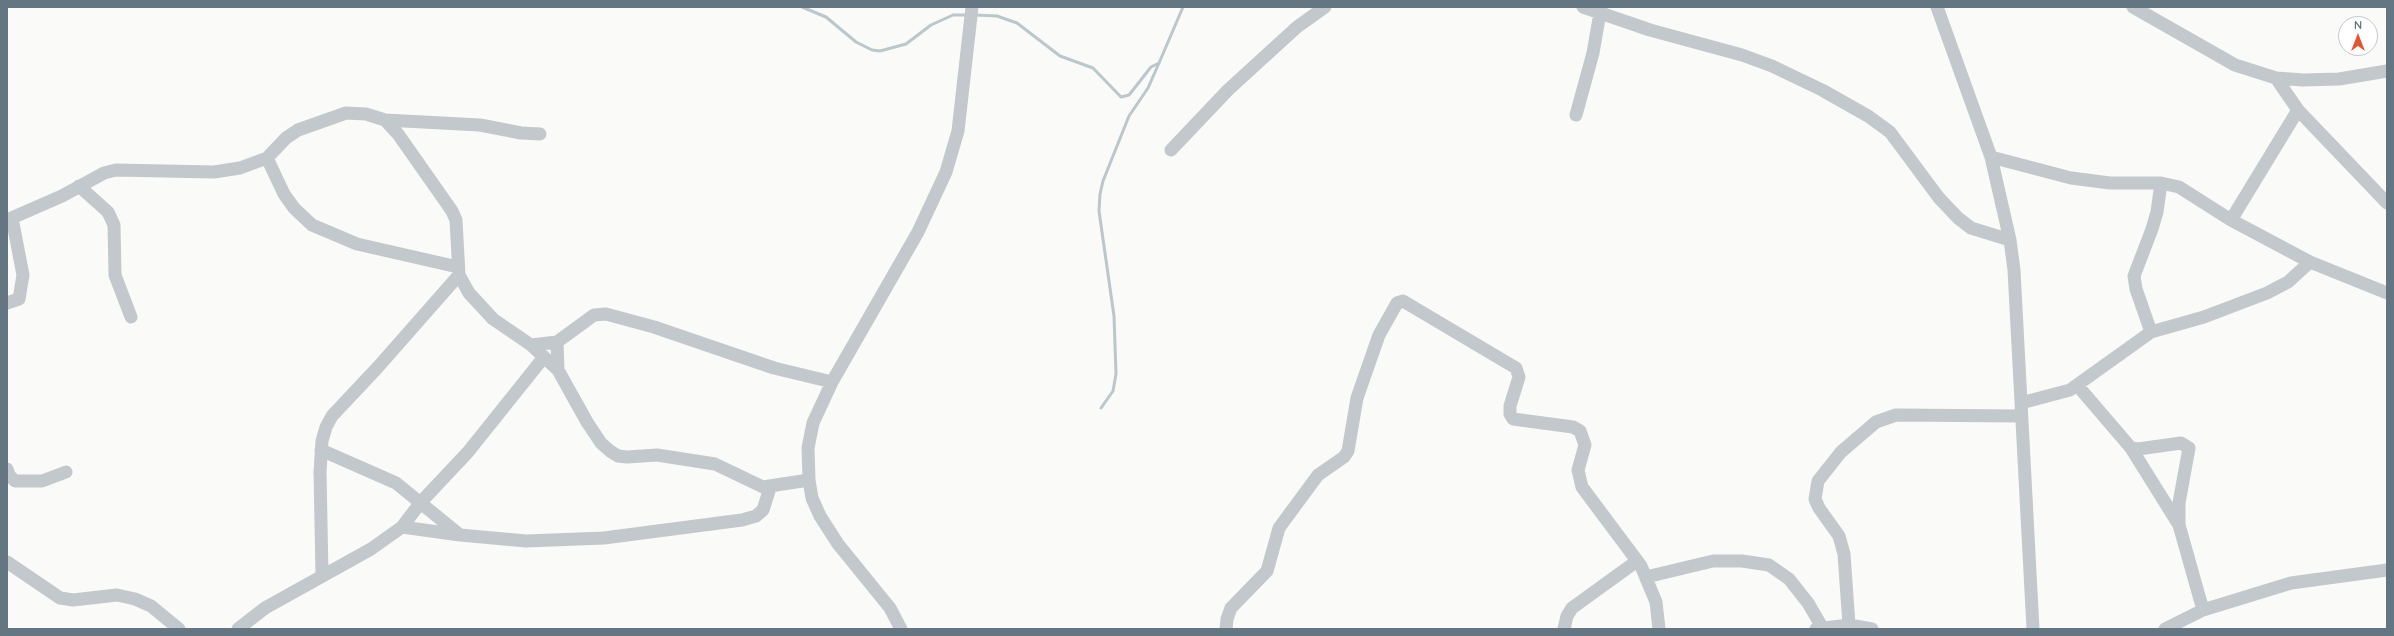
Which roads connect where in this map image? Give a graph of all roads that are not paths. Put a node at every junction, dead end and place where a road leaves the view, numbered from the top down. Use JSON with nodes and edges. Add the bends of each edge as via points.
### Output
{"nodes":[{"id":1,"x":972,"y":7,"type":"edge"},
{"id":2,"x":1325,"y":7,"type":"edge"},
{"id":3,"x":1583,"y":7,"type":"edge"},
{"id":4,"x":1937,"y":7,"type":"edge"},
{"id":5,"x":2133,"y":7,"type":"edge"},
{"id":6,"x":1600,"y":10,"type":"edge"},
{"id":7,"x":2147,"y":10,"type":"edge"},
{"id":8,"x":2387,"y":71,"type":"edge"},
{"id":9,"x":2276,"y":78,"type":"junction"},
{"id":10,"x":2298,"y":110,"type":"junction"},
{"id":11,"x":1576,"y":115,"type":"dead end"},
{"id":12,"x":385,"y":120,"type":"junction"},
{"id":13,"x":540,"y":134,"type":"dead end"},
{"id":14,"x":1171,"y":150,"type":"dead end"},
{"id":15,"x":267,"y":158,"type":"junction"},
{"id":16,"x":1991,"y":158,"type":"junction"},
{"id":17,"x":2161,"y":183,"type":"junction"},
{"id":18,"x":79,"y":186,"type":"junction"},
{"id":19,"x":2387,"y":203,"type":"edge"},
{"id":20,"x":10,"y":219,"type":"edge"},
{"id":21,"x":2231,"y":220,"type":"junction"},
{"id":22,"x":2010,"y":240,"type":"junction"},
{"id":23,"x":2310,"y":262,"type":"junction"},
{"id":24,"x":459,"y":271,"type":"junction"},
{"id":25,"x":2387,"y":293,"type":"edge"},
{"id":26,"x":7,"y":303,"type":"edge"},
{"id":27,"x":131,"y":317,"type":"dead end"},
{"id":28,"x":2151,"y":332,"type":"junction"},
{"id":29,"x":557,"y":342,"type":"junction"},
{"id":30,"x":531,"y":346,"type":"junction"},
{"id":31,"x":544,"y":357,"type":"junction"},
{"id":32,"x":558,"y":370,"type":"junction"},
{"id":33,"x":832,"y":382,"type":"junction"},
{"id":34,"x":2077,"y":385,"type":"junction"},
{"id":35,"x":2021,"y":410,"type":"junction"},
{"id":36,"x":2131,"y":448,"type":"junction"},
{"id":37,"x":321,"y":450,"type":"junction"},
{"id":38,"x":7,"y":469,"type":"edge"},
{"id":39,"x":66,"y":472,"type":"dead end"},
{"id":40,"x":808,"y":480,"type":"junction"},
{"id":41,"x":770,"y":488,"type":"junction"},
{"id":42,"x":421,"y":502,"type":"junction"},
{"id":43,"x":2180,"y":525,"type":"junction"},
{"id":44,"x":402,"y":527,"type":"junction"},
{"id":45,"x":460,"y":535,"type":"junction"},
{"id":46,"x":1637,"y":560,"type":"junction"},
{"id":47,"x":7,"y":562,"type":"edge"},
{"id":48,"x":2387,"y":570,"type":"edge"},
{"id":49,"x":322,"y":575,"type":"junction"},
{"id":50,"x":1646,"y":577,"type":"junction"},
{"id":51,"x":2203,"y":610,"type":"junction"},
{"id":52,"x":1849,"y":625,"type":"junction"},
{"id":53,"x":1563,"y":628,"type":"edge"},
{"id":54,"x":1819,"y":628,"type":"edge"},
{"id":55,"x":180,"y":629,"type":"edge"},
{"id":56,"x":238,"y":629,"type":"edge"},
{"id":57,"x":901,"y":629,"type":"edge"},
{"id":58,"x":1226,"y":629,"type":"edge"},
{"id":59,"x":1659,"y":629,"type":"edge"},
{"id":60,"x":1872,"y":629,"type":"edge"},
{"id":61,"x":2033,"y":629,"type":"edge"},
{"id":62,"x":2165,"y":629,"type":"edge"}],
"edges":[{"from":1,"to":33,"type":"street","via":[[958,131],[946,172],[918,232]]},
{"from":2,"to":14,"type":"street","via":[[1297,27],[1228,90]]},
{"from":3,"to":6,"type":"street"},
{"from":4,"to":16,"type":"street"},
{"from":5,"to":7,"type":"street"},
{"from":6,"to":11,"type":"street","via":[[1593,53]]},
{"from":6,"to":22,"type":"street","via":[[1650,30],[1772,66],[1868,116],[1890,132],[1958,218],[1971,228]]},
{"from":7,"to":9,"type":"street","via":[[2235,65]]},
{"from":8,"to":9,"type":"street","via":[[2339,79]]},
{"from":9,"to":10,"type":"street"},
{"from":10,"to":19,"type":"street"},
{"from":10,"to":21,"type":"street"},
{"from":12,"to":13,"type":"street","via":[[480,125]]},
{"from":12,"to":15,"type":"street","via":[[366,114],[346,112],[298,130],[286,138]]},
{"from":12,"to":24,"type":"street","via":[[398,134],[452,211],[456,220]]},
{"from":15,"to":18,"type":"street","via":[[240,168],[214,172],[116,170],[104,173]]},
{"from":15,"to":24,"type":"street","via":[[284,194],[312,225],[357,244]]},
{"from":16,"to":17,"type":"street","via":[[2086,180],[2110,183]]},
{"from":16,"to":22,"type":"street"},
{"from":17,"to":21,"type":"street","via":[[2179,187]]},
{"from":17,"to":28,"type":"street","via":[[2152,230],[2134,276]]},
{"from":18,"to":20,"type":"street"},
{"from":18,"to":27,"type":"street","via":[[108,212],[114,225],[116,275]]},
{"from":20,"to":26,"type":"street","via":[[23,275],[19,299]]},
{"from":21,"to":23,"type":"street"},
{"from":22,"to":35,"type":"street","via":[[2014,270]]},
{"from":23,"to":25,"type":"street"},
{"from":23,"to":28,"type":"street","via":[[2288,282],[2267,293],[2204,317]]},
{"from":24,"to":30,"type":"street","via":[[469,293],[493,319]]},
{"from":24,"to":37,"type":"street","via":[[378,367],[332,416],[326,427]]},
{"from":28,"to":34,"type":"street"},
{"from":29,"to":30,"type":"street"},
{"from":29,"to":32,"type":"street"},
{"from":29,"to":33,"type":"street","via":[[594,315],[606,314],[654,327],[774,368]]},
{"from":30,"to":31,"type":"street"},
{"from":31,"to":32,"type":"street"},
{"from":31,"to":42,"type":"street","via":[[468,452]]},
{"from":32,"to":41,"type":"street","via":[[601,443],[618,456],[657,454],[715,464]]},
{"from":33,"to":40,"type":"street","via":[[813,423],[808,448]]},
{"from":34,"to":35,"type":"street"},
{"from":34,"to":36,"type":"street"},
{"from":35,"to":52,"type":"street","via":[[1896,415],[1876,422],[1841,452],[1818,481],[1815,498],[1839,536],[1844,554]]},
{"from":35,"to":61,"type":"street"},
{"from":36,"to":43,"type":"street"},
{"from":36,"to":43,"type":"street","via":[[2180,443],[2189,448],[2179,503]]},
{"from":37,"to":42,"type":"street","via":[[385,477]]},
{"from":37,"to":49,"type":"street"},
{"from":38,"to":39,"type":"street","via":[[15,481],[42,481]]},
{"from":40,"to":41,"type":"street","via":[[784,483]]},
{"from":40,"to":57,"type":"street","via":[[812,498],[828,530],[890,608]]},
{"from":41,"to":45,"type":"street","via":[[763,510],[756,516],[742,520],[604,538],[526,540]]},
{"from":42,"to":44,"type":"street"},
{"from":42,"to":45,"type":"street"},
{"from":43,"to":51,"type":"street"},
{"from":44,"to":45,"type":"street"},
{"from":44,"to":49,"type":"street","via":[[371,549]]},
{"from":46,"to":50,"type":"street"},
{"from":46,"to":53,"type":"street","via":[[1572,608]]},
{"from":46,"to":58,"type":"street","via":[[1582,487],[1578,470],[1585,445],[1580,430],[1513,419],[1510,406],[1519,377],[1516,368],[1402,301],[1397,303],[1379,336],[1357,398],[1348,451],[1344,457],[1318,475],[1294,506],[1279,528],[1267,572],[1232,608]]},
{"from":47,"to":55,"type":"street","via":[[60,598],[73,600],[116,595],[135,599],[151,606]]},
{"from":48,"to":51,"type":"street","via":[[2291,583]]},
{"from":49,"to":56,"type":"street","via":[[265,608]]},
{"from":50,"to":54,"type":"street","via":[[1713,562],[1769,565],[1789,579],[1808,603]]},
{"from":50,"to":59,"type":"street","via":[[1656,602]]},
{"from":51,"to":62,"type":"street"},
{"from":52,"to":54,"type":"street"},
{"from":52,"to":60,"type":"street"}]}
